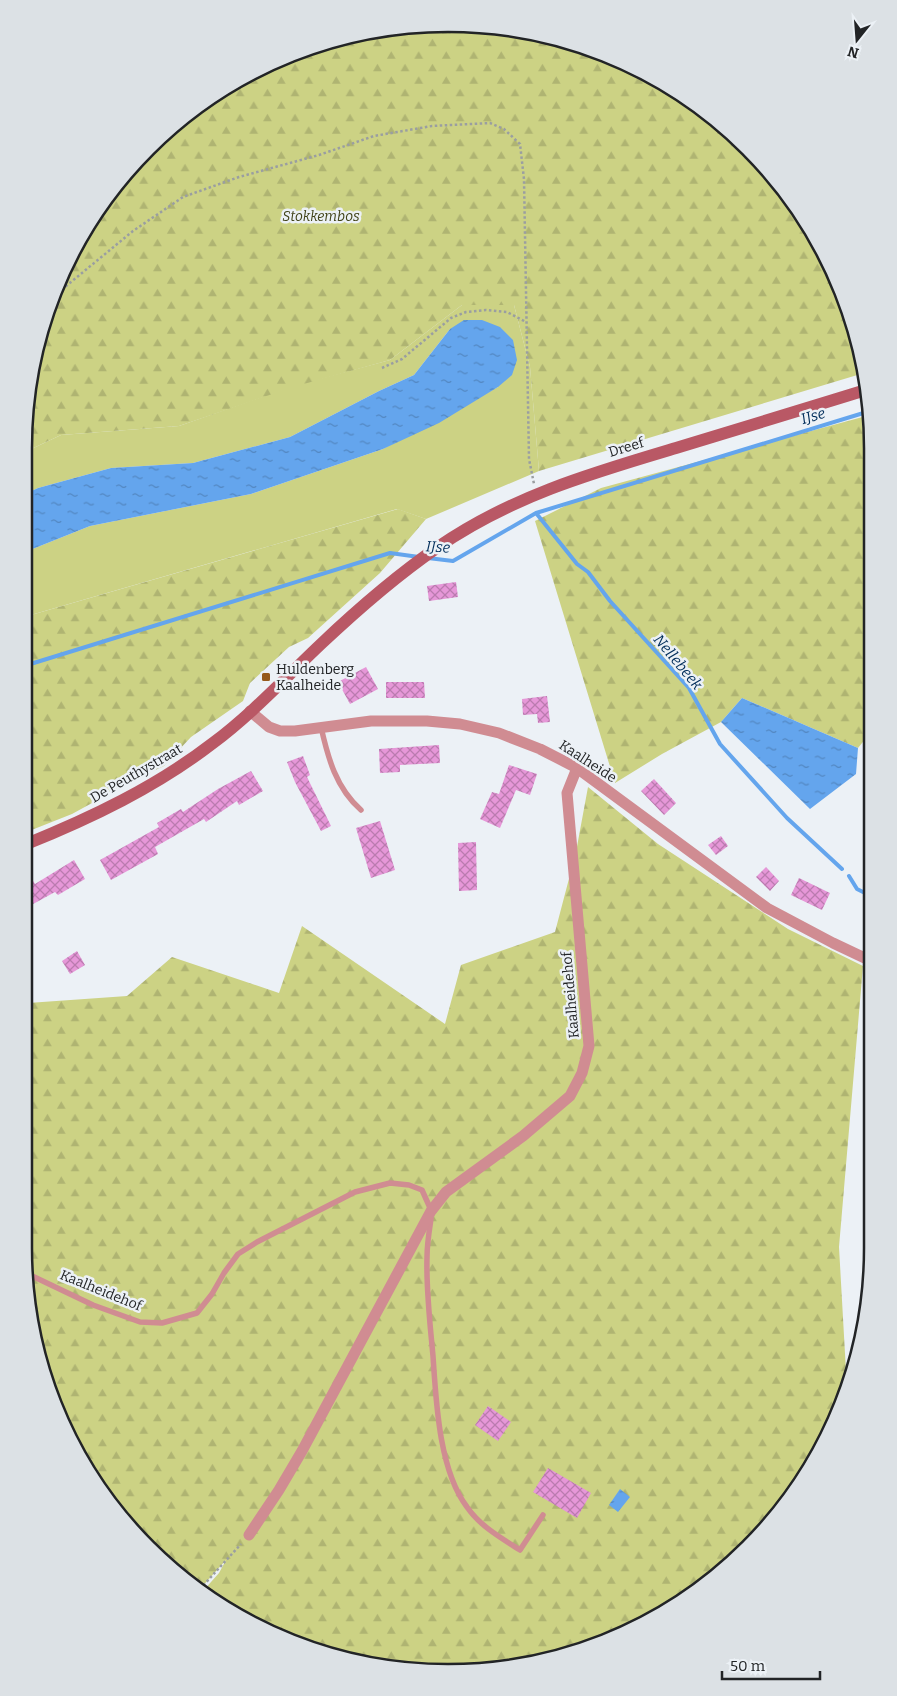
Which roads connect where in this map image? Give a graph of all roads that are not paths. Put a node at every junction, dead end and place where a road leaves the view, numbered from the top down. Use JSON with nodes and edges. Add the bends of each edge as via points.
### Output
{"nodes":[{"id":1,"x":861,"y":392,"type":"edge"},
{"id":2,"x":409,"y":569,"type":"joint"},
{"id":3,"x":250,"y":712,"type":"junction"},
{"id":4,"x":322,"y":727,"type":"junction"},
{"id":5,"x":577,"y":768,"type":"junction"},
{"id":6,"x":361,"y":810,"type":"dead end"},
{"id":7,"x":32,"y":841,"type":"edge"},
{"id":8,"x":864,"y":958,"type":"edge"},
{"id":9,"x":431,"y":1211,"type":"junction"},
{"id":10,"x":33,"y":1276,"type":"edge"},
{"id":11,"x":544,"y":1515,"type":"dead end"},
{"id":12,"x":249,"y":1535,"type":"road end"}],
"edges":[{"from":1,"to":2,"type":"main road","name":"Dreef","via":[[537,493],[439,546]]},
{"from":2,"to":3,"type":"main road","name":"De Peuthystraat","via":[[375,594]]},
{"from":3,"to":4,"type":"street","name":"Kaalheide","via":[[269,727],[280,730]]},
{"from":3,"to":7,"type":"main road","name":"De Peuthystraat","via":[[215,742],[142,790]]},
{"from":4,"to":5,"type":"street","name":"Kaalheide","via":[[371,721],[460,724],[499,733]]},
{"from":4,"to":6,"type":"lane","via":[[327,754],[339,783]]},
{"from":5,"to":8,"type":"street","name":"Kaalheide","via":[[767,908]]},
{"from":5,"to":9,"type":"street","name":"Kaalheidehof","via":[[568,792],[589,1046],[582,1073],[570,1096],[555,1110],[446,1192]]},
{"from":9,"to":10,"type":"lane","name":"Kaalheidehof","via":[[422,1190],[409,1185],[390,1183],[355,1192],[238,1254],[197,1313],[162,1323],[140,1322],[93,1305]]},
{"from":9,"to":11,"type":"lane","via":[[426,1256],[435,1392],[443,1448],[454,1485],[466,1507],[483,1525],[520,1550]]},
{"from":9,"to":12,"type":"street","name":"Kaalheidehof","via":[[302,1451]]}]}
